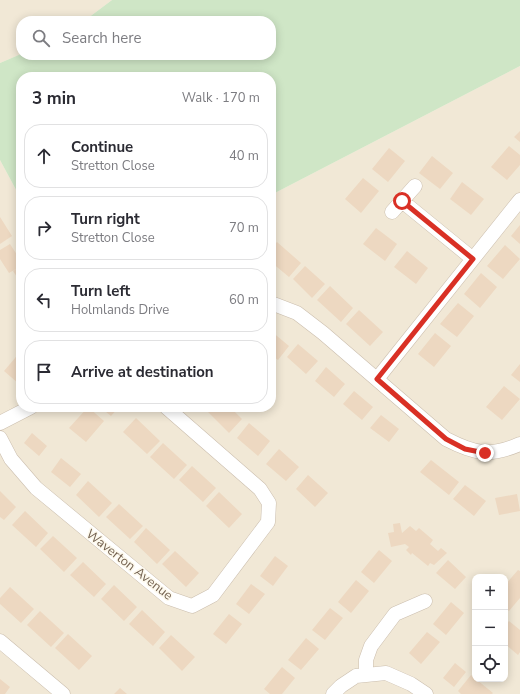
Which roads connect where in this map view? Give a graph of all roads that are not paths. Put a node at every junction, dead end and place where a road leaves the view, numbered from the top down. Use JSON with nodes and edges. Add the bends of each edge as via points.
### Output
{"nodes":[{"id":1,"x":414,"y":186,"type":"dead end"},
{"id":2,"x":520,"y":200,"type":"edge"},
{"id":3,"x":402,"y":201,"type":"junction"},
{"id":4,"x":392,"y":212,"type":"dead end"},
{"id":5,"x":473,"y":259,"type":"junction"},
{"id":6,"x":276,"y":305,"type":"edge"},
{"id":7,"x":377,"y":379,"type":"junction"},
{"id":8,"x":21,"y":412,"type":"edge"},
{"id":9,"x":172,"y":412,"type":"edge"},
{"id":10,"x":0,"y":423,"type":"edge"},
{"id":11,"x":0,"y":438,"type":"edge"},
{"id":12,"x":520,"y":444,"type":"edge"},
{"id":13,"x":425,"y":601,"type":"dead end"},
{"id":14,"x":0,"y":641,"type":"edge"},
{"id":15,"x":366,"y":675,"type":"junction"},
{"id":16,"x":63,"y":694,"type":"edge"},
{"id":17,"x":333,"y":694,"type":"edge"},
{"id":18,"x":426,"y":694,"type":"edge"}],
"edges":[{"from":1,"to":3,"type":"street"},
{"from":2,"to":5,"type":"street"},
{"from":3,"to":4,"type":"street"},
{"from":3,"to":5,"type":"street"},
{"from":5,"to":7,"type":"street"},
{"from":6,"to":7,"type":"street","via":[[297,313]]},
{"from":7,"to":12,"type":"street","via":[[446,439],[465,449],[485,453],[504,451]]},
{"from":8,"to":10,"type":"street"},
{"from":9,"to":11,"type":"street","name":"Waverton Avenue","via":[[260,489],[269,503],[268,522],[213,594],[192,606],[169,598],[36,488],[11,459]]},
{"from":13,"to":15,"type":"street","via":[[395,614],[371,646],[366,660]]},
{"from":14,"to":16,"type":"street"},
{"from":15,"to":17,"type":"street","via":[[356,676]]},
{"from":15,"to":18,"type":"street","via":[[386,673]]}]}
